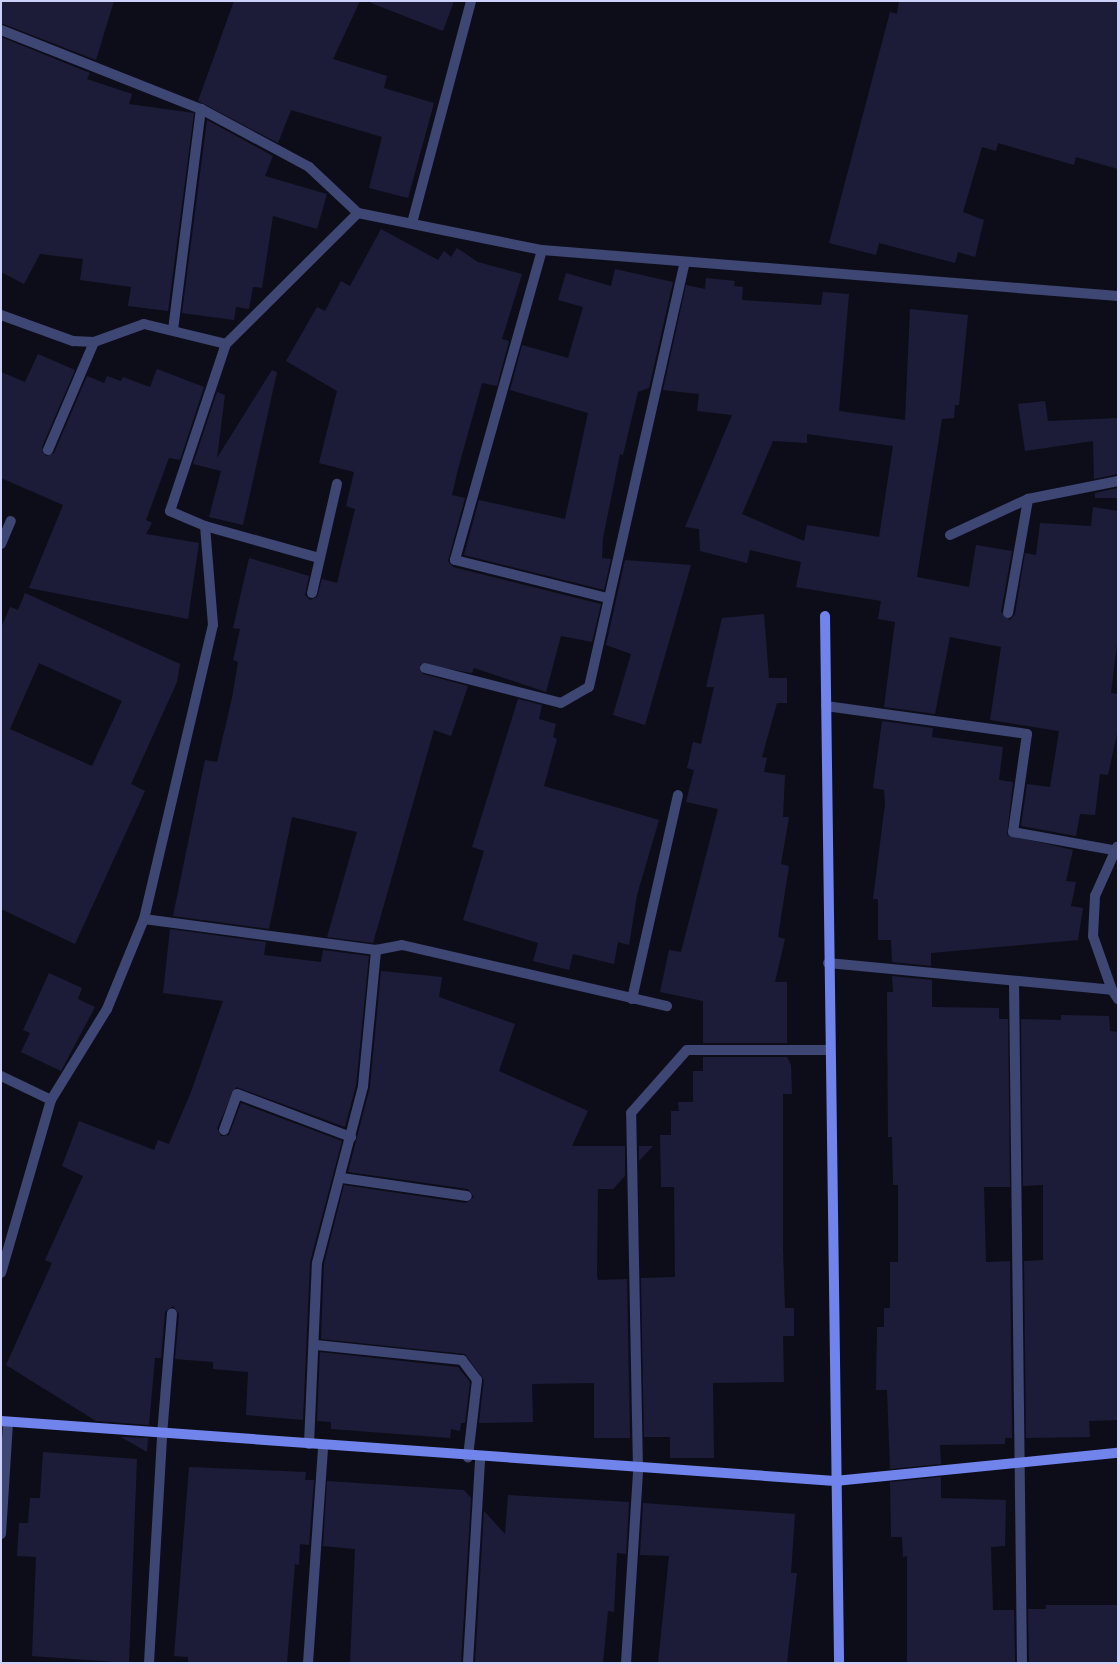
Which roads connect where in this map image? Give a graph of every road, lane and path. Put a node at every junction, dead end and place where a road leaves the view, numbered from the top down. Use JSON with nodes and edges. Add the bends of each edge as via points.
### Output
{"nodes":[{"id":1,"x":471,"y":1,"type":"edge"},
{"id":2,"x":1,"y":30,"type":"edge"},
{"id":3,"x":201,"y":109,"type":"junction"},
{"id":4,"x":358,"y":213,"type":"junction"},
{"id":5,"x":412,"y":223,"type":"junction"},
{"id":6,"x":542,"y":250,"type":"junction"},
{"id":7,"x":684,"y":264,"type":"junction"},
{"id":8,"x":1118,"y":296,"type":"edge"},
{"id":9,"x":1,"y":315,"type":"edge"},
{"id":10,"x":173,"y":330,"type":"junction"},
{"id":11,"x":94,"y":342,"type":"junction"},
{"id":12,"x":226,"y":344,"type":"junction"},
{"id":13,"x":48,"y":450,"type":"dead end"},
{"id":14,"x":1118,"y":481,"type":"edge"},
{"id":15,"x":337,"y":484,"type":"dead end"},
{"id":16,"x":1028,"y":499,"type":"junction"},
{"id":17,"x":12,"y":521,"type":"dead end"},
{"id":18,"x":205,"y":526,"type":"junction"},
{"id":19,"x":950,"y":534,"type":"dead end"},
{"id":20,"x":1,"y":544,"type":"edge"},
{"id":21,"x":319,"y":558,"type":"junction"},
{"id":22,"x":312,"y":593,"type":"dead end"},
{"id":23,"x":607,"y":598,"type":"junction"},
{"id":24,"x":1008,"y":613,"type":"dead end"},
{"id":25,"x":825,"y":616,"type":"dead end"},
{"id":26,"x":425,"y":668,"type":"dead end"},
{"id":27,"x":826,"y":706,"type":"junction"},
{"id":28,"x":678,"y":794,"type":"dead end"},
{"id":29,"x":1116,"y":848,"type":"edge"},
{"id":30,"x":144,"y":919,"type":"junction"},
{"id":31,"x":376,"y":950,"type":"junction"},
{"id":32,"x":828,"y":963,"type":"junction"},
{"id":33,"x":1014,"y":982,"type":"junction"},
{"id":34,"x":1115,"y":994,"type":"edge"},
{"id":35,"x":632,"y":999,"type":"junction"},
{"id":36,"x":668,"y":1006,"type":"dead end"},
{"id":37,"x":829,"y":1050,"type":"junction"},
{"id":38,"x":1,"y":1076,"type":"edge"},
{"id":39,"x":51,"y":1100,"type":"junction"},
{"id":40,"x":224,"y":1130,"type":"dead end"},
{"id":41,"x":351,"y":1137,"type":"junction"},
{"id":42,"x":342,"y":1178,"type":"junction"},
{"id":43,"x":467,"y":1196,"type":"dead end"},
{"id":44,"x":1,"y":1273,"type":"edge"},
{"id":45,"x":172,"y":1313,"type":"dead end"},
{"id":46,"x":316,"y":1345,"type":"junction"},
{"id":47,"x":5,"y":1421,"type":"edge"},
{"id":48,"x":162,"y":1435,"type":"junction"},
{"id":49,"x":309,"y":1444,"type":"junction"},
{"id":50,"x":323,"y":1446,"type":"junction"},
{"id":51,"x":1118,"y":1453,"type":"edge"},
{"id":52,"x":468,"y":1457,"type":"junction"},
{"id":53,"x":480,"y":1458,"type":"junction"},
{"id":54,"x":1019,"y":1465,"type":"junction"},
{"id":55,"x":638,"y":1470,"type":"junction"},
{"id":56,"x":835,"y":1481,"type":"junction"},
{"id":57,"x":1,"y":1534,"type":"edge"},
{"id":58,"x":149,"y":1663,"type":"edge"},
{"id":59,"x":308,"y":1663,"type":"edge"},
{"id":60,"x":468,"y":1663,"type":"edge"},
{"id":61,"x":626,"y":1663,"type":"edge"},
{"id":62,"x":839,"y":1663,"type":"edge"},
{"id":63,"x":1022,"y":1663,"type":"edge"}],
"edges":[{"from":1,"to":5,"type":"street"},
{"from":2,"to":3,"type":"street"},
{"from":3,"to":4,"type":"street","via":[[309,167]]},
{"from":3,"to":10,"type":"street"},
{"from":4,"to":5,"type":"street"},
{"from":4,"to":12,"type":"street"},
{"from":5,"to":6,"type":"street"},
{"from":6,"to":7,"type":"street"},
{"from":6,"to":23,"type":"street","via":[[455,560]]},
{"from":7,"to":8,"type":"street"},
{"from":7,"to":23,"type":"street"},
{"from":9,"to":11,"type":"street","via":[[73,341]]},
{"from":10,"to":11,"type":"street","via":[[144,324]]},
{"from":10,"to":12,"type":"street"},
{"from":11,"to":13,"type":"street"},
{"from":12,"to":18,"type":"street","via":[[170,510]]},
{"from":14,"to":16,"type":"street"},
{"from":15,"to":21,"type":"street"},
{"from":16,"to":19,"type":"street"},
{"from":16,"to":24,"type":"street"},
{"from":17,"to":20,"type":"street"},
{"from":18,"to":21,"type":"street"},
{"from":18,"to":30,"type":"street","via":[[213,624]]},
{"from":21,"to":22,"type":"street"},
{"from":23,"to":26,"type":"street","via":[[589,687],[561,703]]},
{"from":25,"to":27,"type":"street"},
{"from":27,"to":29,"type":"street","via":[[1028,734],[1012,832]]},
{"from":27,"to":32,"type":"street"},
{"from":28,"to":35,"type":"street"},
{"from":29,"to":34,"type":"street","via":[[1095,896],[1092,936]]},
{"from":30,"to":31,"type":"street"},
{"from":30,"to":39,"type":"street","via":[[107,1009]]},
{"from":31,"to":35,"type":"street","via":[[402,945]]},
{"from":31,"to":41,"type":"street","via":[[362,1086]]},
{"from":32,"to":33,"type":"street"},
{"from":32,"to":37,"type":"street"},
{"from":33,"to":34,"type":"street"},
{"from":33,"to":54,"type":"street"},
{"from":35,"to":36,"type":"street"},
{"from":37,"to":55,"type":"street","via":[[687,1050],[631,1112]]},
{"from":37,"to":56,"type":"street"},
{"from":38,"to":39,"type":"street"},
{"from":39,"to":44,"type":"street"},
{"from":40,"to":41,"type":"street","via":[[237,1094]]},
{"from":41,"to":42,"type":"street"},
{"from":42,"to":43,"type":"street"},
{"from":42,"to":46,"type":"street","via":[[317,1263]]},
{"from":45,"to":48,"type":"street"},
{"from":46,"to":49,"type":"street"},
{"from":46,"to":52,"type":"street","via":[[462,1360],[477,1380]]},
{"from":47,"to":48,"type":"street"},
{"from":47,"to":57,"type":"street"},
{"from":48,"to":49,"type":"street"},
{"from":48,"to":58,"type":"street"},
{"from":49,"to":50,"type":"street"},
{"from":50,"to":52,"type":"street"},
{"from":50,"to":59,"type":"street"},
{"from":51,"to":54,"type":"street"},
{"from":52,"to":53,"type":"street"},
{"from":53,"to":55,"type":"street"},
{"from":53,"to":60,"type":"street"},
{"from":54,"to":56,"type":"street"},
{"from":54,"to":63,"type":"street"},
{"from":55,"to":56,"type":"street"},
{"from":55,"to":61,"type":"street"},
{"from":56,"to":62,"type":"street"}]}
